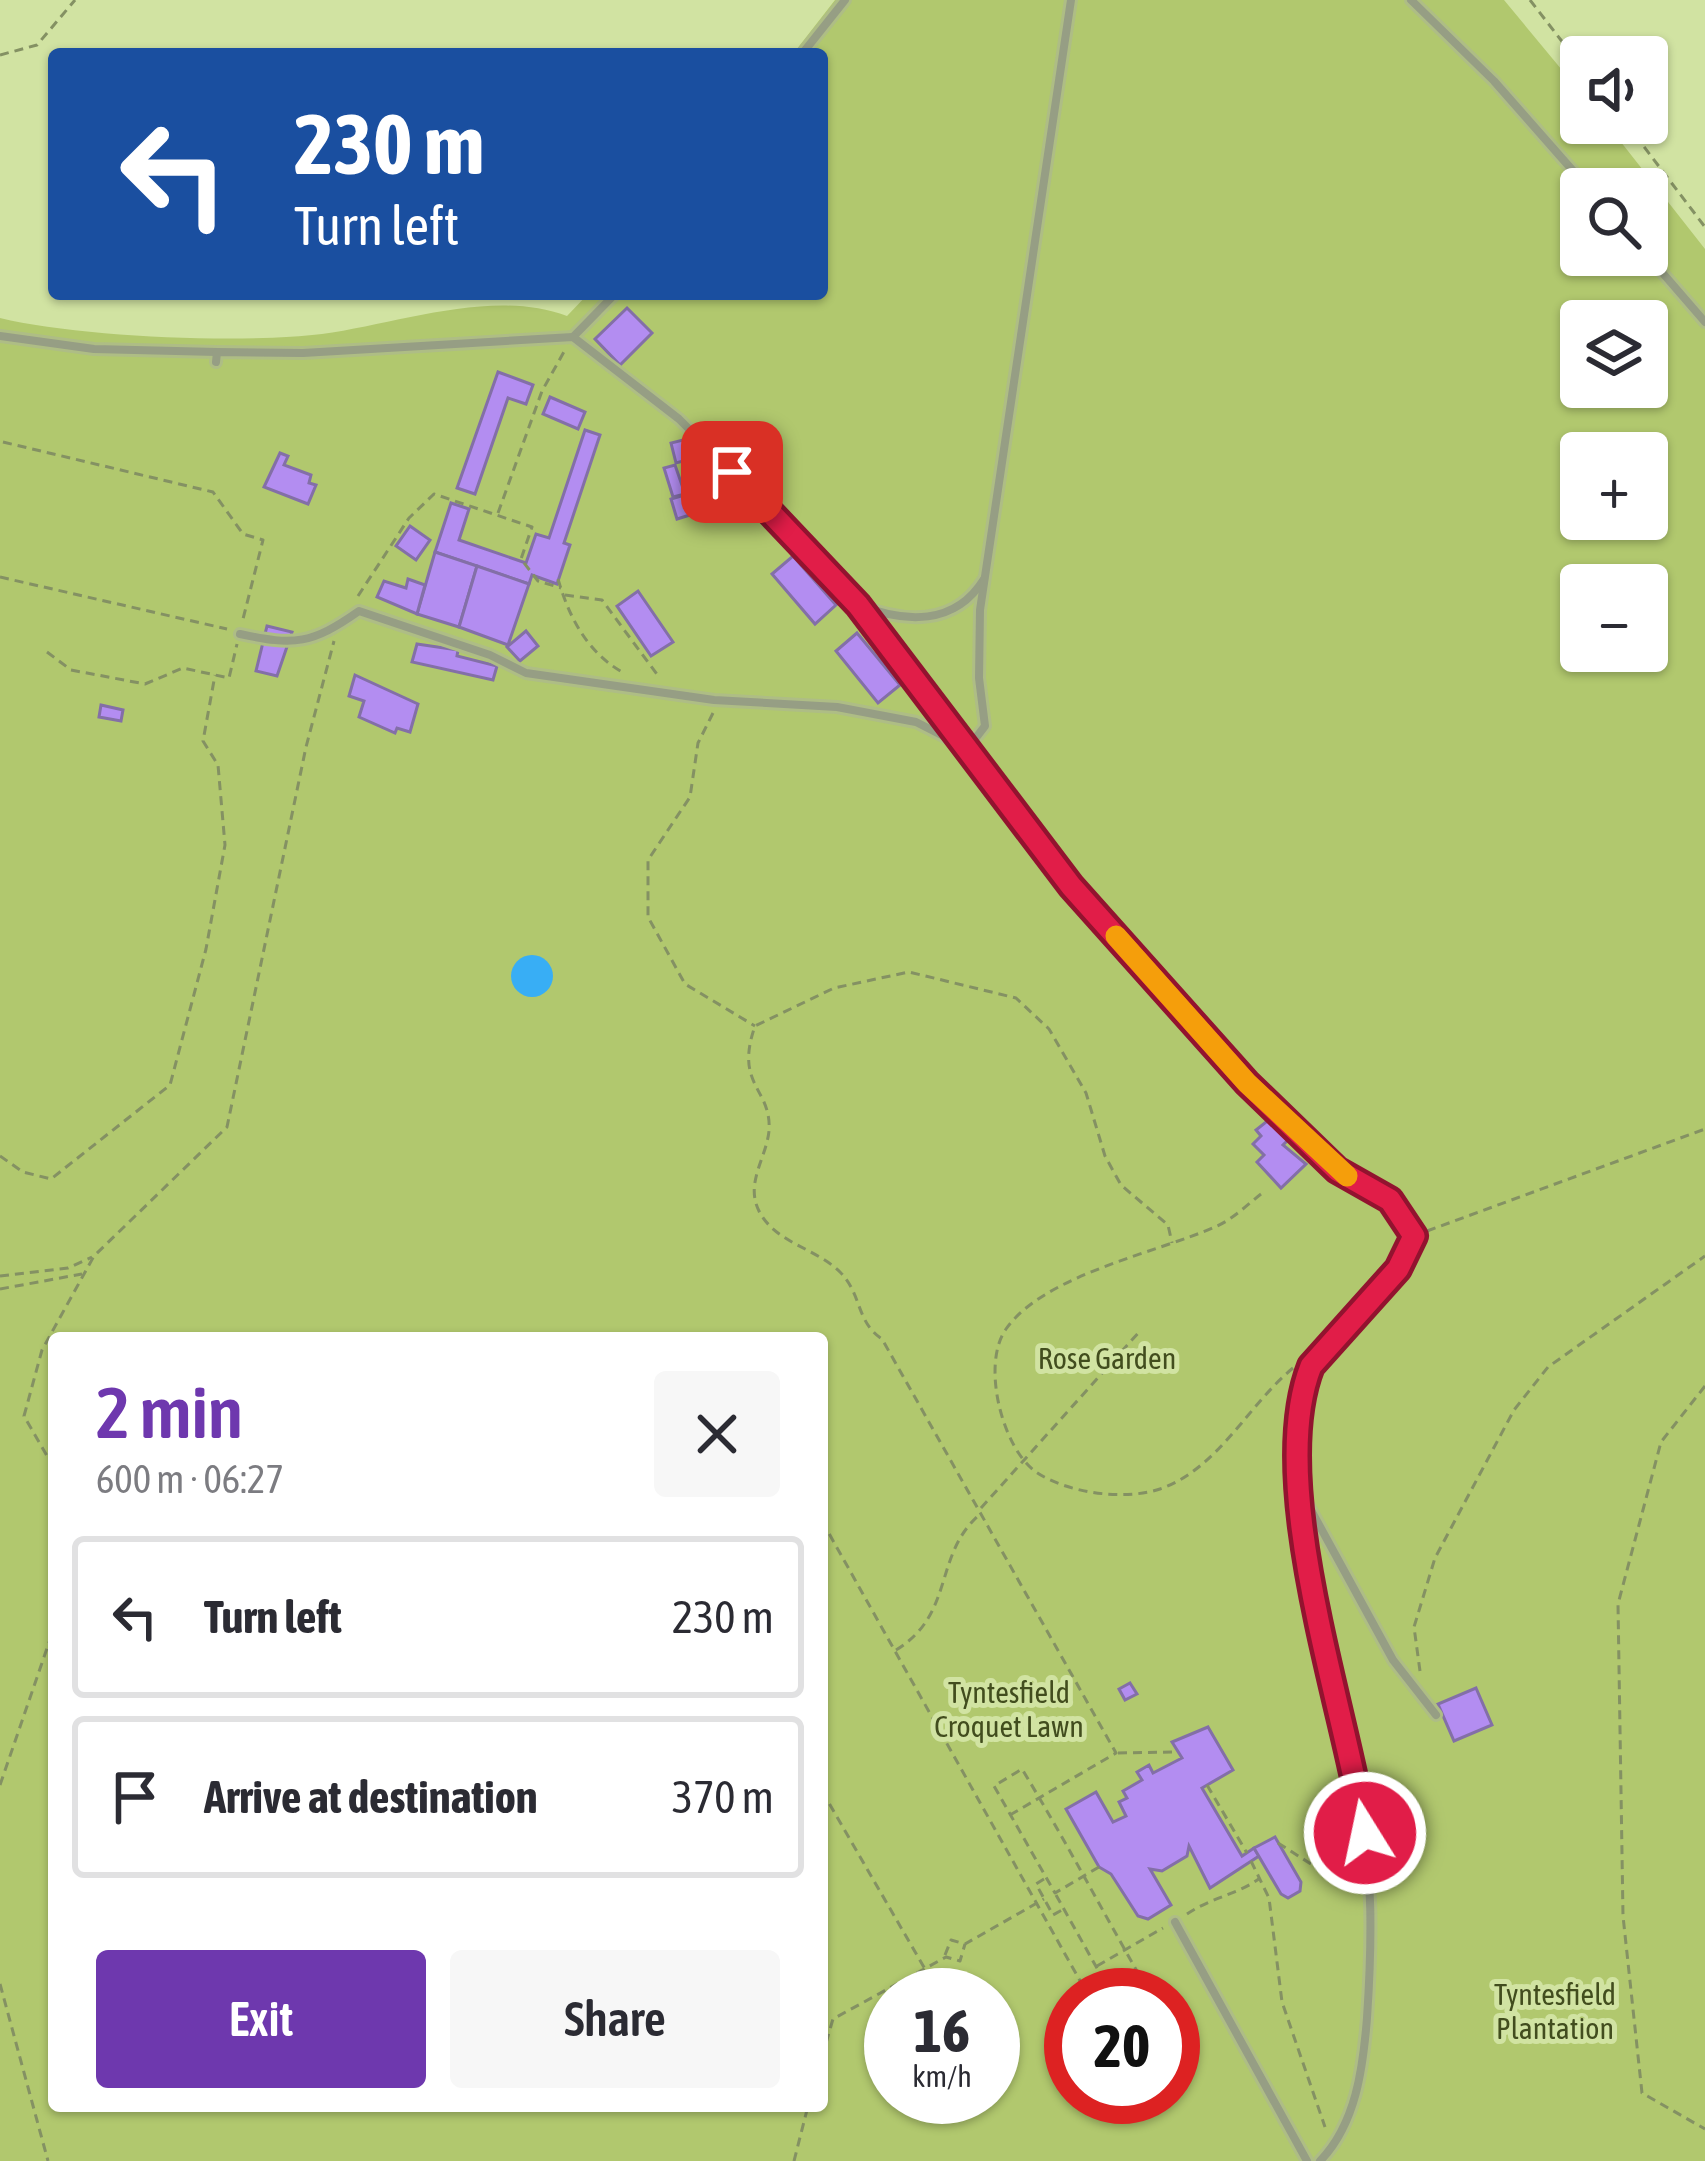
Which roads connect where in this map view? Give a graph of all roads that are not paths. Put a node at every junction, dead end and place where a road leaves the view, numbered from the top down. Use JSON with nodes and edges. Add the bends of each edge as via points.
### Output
{"nodes":[{"id":1,"x":844,"y":0,"type":"edge"},
{"id":2,"x":1070,"y":0,"type":"edge"},
{"id":3,"x":1412,"y":0,"type":"edge"},
{"id":4,"x":807,"y":48,"type":"edge"},
{"id":5,"x":1571,"y":168,"type":"edge"},
{"id":6,"x":1665,"y":276,"type":"edge"},
{"id":7,"x":609,"y":300,"type":"edge"},
{"id":8,"x":1705,"y":322,"type":"edge"},
{"id":9,"x":0,"y":336,"type":"edge"},
{"id":10,"x":573,"y":337,"type":"junction"},
{"id":11,"x":986,"y":577,"type":"junction"},
{"id":12,"x":858,"y":605,"type":"junction"},
{"id":13,"x":240,"y":634,"type":"road end"},
{"id":14,"x":968,"y":748,"type":"junction"},
{"id":15,"x":1302,"y":1495,"type":"junction"},
{"id":16,"x":1436,"y":1714,"type":"dead end"},
{"id":17,"x":1175,"y":1922,"type":"road end"},
{"id":18,"x":1307,"y":2161,"type":"edge"},
{"id":19,"x":1320,"y":2161,"type":"edge"}],
"edges":[{"from":1,"to":4,"type":"lane"},
{"from":2,"to":11,"type":"lane"},
{"from":3,"to":5,"type":"lane"},
{"from":6,"to":8,"type":"lane"},
{"from":7,"to":10,"type":"lane"},
{"from":9,"to":10,"type":"lane","via":[[216,357]]},
{"from":10,"to":12,"type":"lane","via":[[679,419]]},
{"from":11,"to":12,"type":"lane","via":[[966,601],[924,619]]},
{"from":11,"to":14,"type":"lane","via":[[979,678],[985,726]]},
{"from":12,"to":14,"type":"lane"},
{"from":13,"to":14,"type":"lane","via":[[308,642],[359,611],[526,673],[877,714],[916,722]]},
{"from":14,"to":15,"type":"lane","via":[[1071,886],[1231,1065],[1337,1170],[1390,1200],[1414,1236],[1398,1269],[1311,1366],[1296,1462]]},
{"from":15,"to":16,"type":"lane","via":[[1393,1660]]},
{"from":15,"to":19,"type":"lane","via":[[1311,1589],[1371,1882],[1364,2056],[1340,2140]]},
{"from":17,"to":18,"type":"lane"}]}
